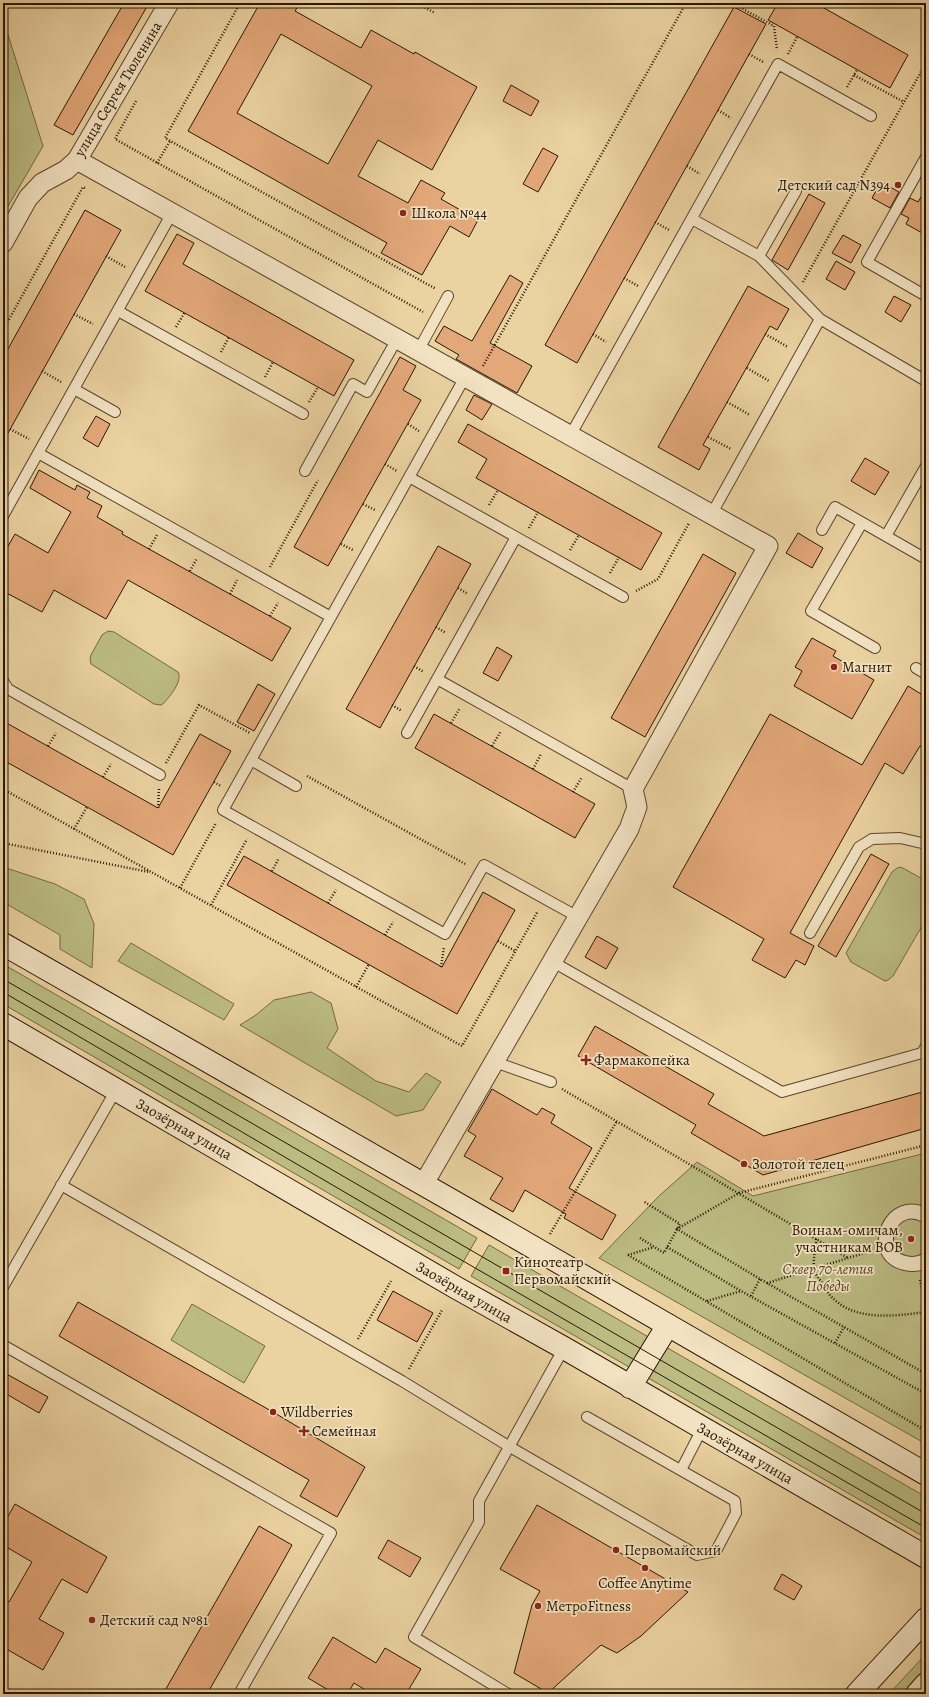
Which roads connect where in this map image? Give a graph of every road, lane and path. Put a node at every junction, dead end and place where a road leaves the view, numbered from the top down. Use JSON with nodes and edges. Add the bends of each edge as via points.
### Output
{"nodes":[{"id":1,"x":169,"y":3,"type":"edge"},
{"id":2,"x":240,"y":3,"type":"edge"},
{"id":3,"x":417,"y":3,"type":"edge"},
{"id":4,"x":686,"y":3,"type":"edge"},
{"id":5,"x":732,"y":3,"type":"edge"},
{"id":6,"x":435,"y":13,"type":"dead end"},
{"id":7,"x":926,"y":63,"type":"edge"},
{"id":8,"x":778,"y":64,"type":"junction"},
{"id":9,"x":854,"y":75,"type":"dead end"},
{"id":10,"x":904,"y":102,"type":"junction"},
{"id":11,"x":870,"y":116,"type":"dead end"},
{"id":12,"x":115,"y":139,"type":"dead end"},
{"id":13,"x":170,"y":141,"type":"junction"},
{"id":14,"x":926,"y":157,"type":"edge"},
{"id":15,"x":77,"y":160,"type":"junction"},
{"id":16,"x":158,"y":163,"type":"junction"},
{"id":17,"x":83,"y":187,"type":"dead end"},
{"id":18,"x":796,"y":191,"type":"dead end"},
{"id":19,"x":172,"y":213,"type":"junction"},
{"id":20,"x":692,"y":219,"type":"junction"},
{"id":21,"x":3,"y":243,"type":"edge"},
{"id":22,"x":106,"y":256,"type":"dead end"},
{"id":23,"x":759,"y":256,"type":"junction"},
{"id":24,"x":138,"y":274,"type":"junction"},
{"id":25,"x":796,"y":295,"type":"junction"},
{"id":26,"x":448,"y":296,"type":"joint"},
{"id":27,"x":926,"y":296,"type":"edge"},
{"id":28,"x":118,"y":311,"type":"junction"},
{"id":29,"x":74,"y":314,"type":"dead end"},
{"id":30,"x":436,"y":319,"type":"junction"},
{"id":31,"x":820,"y":320,"type":"junction"},
{"id":32,"x":3,"y":330,"type":"edge"},
{"id":33,"x":106,"y":331,"type":"junction"},
{"id":34,"x":766,"y":334,"type":"dead end"},
{"id":35,"x":397,"y":339,"type":"junction"},
{"id":36,"x":784,"y":344,"type":"dead end"},
{"id":37,"x":418,"y":350,"type":"junction"},
{"id":38,"x":746,"y":368,"type":"dead end"},
{"id":39,"x":42,"y":371,"type":"dead end"},
{"id":40,"x":764,"y":378,"type":"dead end"},
{"id":41,"x":470,"y":380,"type":"junction"},
{"id":42,"x":926,"y":381,"type":"edge"},
{"id":43,"x":74,"y":389,"type":"junction"},
{"id":44,"x":727,"y":402,"type":"dead end"},
{"id":45,"x":115,"y":412,"type":"dead end"},
{"id":46,"x":745,"y":413,"type":"dead end"},
{"id":47,"x":303,"y":414,"type":"dead end"},
{"id":48,"x":10,"y":429,"type":"dead end"},
{"id":49,"x":570,"y":436,"type":"junction"},
{"id":50,"x":708,"y":437,"type":"dead end"},
{"id":51,"x":726,"y":447,"type":"dead end"},
{"id":52,"x":40,"y":450,"type":"junction"},
{"id":53,"x":926,"y":466,"type":"edge"},
{"id":54,"x":305,"y":471,"type":"dead end"},
{"id":55,"x":321,"y":476,"type":"dead end"},
{"id":56,"x":409,"y":477,"type":"junction"},
{"id":57,"x":705,"y":511,"type":"junction"},
{"id":58,"x":3,"y":516,"type":"edge"},
{"id":59,"x":862,"y":522,"type":"junction"},
{"id":60,"x":822,"y":530,"type":"dead end"},
{"id":61,"x":886,"y":536,"type":"junction"},
{"id":62,"x":516,"y":537,"type":"junction"},
{"id":63,"x":926,"y":559,"type":"edge"},
{"id":64,"x":263,"y":580,"type":"junction"},
{"id":65,"x":623,"y":597,"type":"joint"},
{"id":66,"x":331,"y":617,"type":"junction"},
{"id":67,"x":875,"y":648,"type":"dead end"},
{"id":68,"x":916,"y":668,"type":"dead end"},
{"id":69,"x":926,"y":674,"type":"edge"},
{"id":70,"x":437,"y":679,"type":"junction"},
{"id":71,"x":3,"y":681,"type":"edge"},
{"id":72,"x":407,"y":733,"type":"dead end"},
{"id":73,"x":262,"y":740,"type":"junction"},
{"id":74,"x":251,"y":760,"type":"junction"},
{"id":75,"x":160,"y":775,"type":"junction"},
{"id":76,"x":306,"y":775,"type":"dead end"},
{"id":77,"x":296,"y":786,"type":"dead end"},
{"id":78,"x":3,"y":789,"type":"edge"},
{"id":79,"x":633,"y":789,"type":"junction"},
{"id":80,"x":87,"y":807,"type":"dead end"},
{"id":81,"x":158,"y":808,"type":"dead end"},
{"id":82,"x":223,"y":810,"type":"junction"},
{"id":83,"x":254,"y":827,"type":"junction"},
{"id":84,"x":74,"y":829,"type":"junction"},
{"id":85,"x":3,"y":843,"type":"edge"},
{"id":86,"x":926,"y":844,"type":"edge"},
{"id":87,"x":151,"y":872,"type":"junction"},
{"id":88,"x":480,"y":872,"type":"junction"},
{"id":89,"x":180,"y":888,"type":"junction"},
{"id":90,"x":545,"y":898,"type":"junction"},
{"id":91,"x":210,"y":905,"type":"junction"},
{"id":92,"x":578,"y":917,"type":"junction"},
{"id":93,"x":810,"y":933,"type":"dead end"},
{"id":94,"x":445,"y":934,"type":"junction"},
{"id":95,"x":498,"y":941,"type":"dead end"},
{"id":96,"x":3,"y":944,"type":"edge"},
{"id":97,"x":515,"y":951,"type":"junction"},
{"id":98,"x":553,"y":962,"type":"junction"},
{"id":99,"x":368,"y":964,"type":"dead end"},
{"id":100,"x":442,"y":967,"type":"dead end"},
{"id":101,"x":356,"y":987,"type":"junction"},
{"id":102,"x":3,"y":1024,"type":"edge"},
{"id":103,"x":926,"y":1046,"type":"edge"},
{"id":104,"x":495,"y":1062,"type":"junction"},
{"id":105,"x":551,"y":1082,"type":"joint"},
{"id":106,"x":116,"y":1090,"type":"junction"},
{"id":107,"x":618,"y":1121,"type":"junction"},
{"id":108,"x":926,"y":1145,"type":"edge"},
{"id":109,"x":61,"y":1185,"type":"junction"},
{"id":110,"x":423,"y":1186,"type":"junction"},
{"id":111,"x":739,"y":1193,"type":"junction"},
{"id":112,"x":643,"y":1202,"type":"dead end"},
{"id":113,"x":926,"y":1216,"type":"edge"},
{"id":114,"x":677,"y":1229,"type":"junction"},
{"id":115,"x":544,"y":1232,"type":"dead end"},
{"id":116,"x":640,"y":1238,"type":"dead end"},
{"id":117,"x":816,"y":1239,"type":"junction"},
{"id":118,"x":887,"y":1246,"type":"junction"},
{"id":119,"x":654,"y":1247,"type":"junction"},
{"id":120,"x":667,"y":1247,"type":"junction"},
{"id":121,"x":848,"y":1258,"type":"junction"},
{"id":122,"x":922,"y":1262,"type":"edge"},
{"id":123,"x":814,"y":1268,"type":"junction"},
{"id":124,"x":760,"y":1279,"type":"junction"},
{"id":125,"x":391,"y":1281,"type":"dead end"},
{"id":126,"x":767,"y":1282,"type":"junction"},
{"id":127,"x":4,"y":1283,"type":"edge"},
{"id":128,"x":741,"y":1291,"type":"junction"},
{"id":129,"x":751,"y":1296,"type":"junction"},
{"id":130,"x":707,"y":1301,"type":"junction"},
{"id":131,"x":926,"y":1306,"type":"edge"},
{"id":132,"x":442,"y":1310,"type":"dead end"},
{"id":133,"x":926,"y":1312,"type":"edge"},
{"id":134,"x":668,"y":1325,"type":"junction"},
{"id":135,"x":844,"y":1327,"type":"junction"},
{"id":136,"x":835,"y":1343,"type":"junction"},
{"id":137,"x":3,"y":1345,"type":"edge"},
{"id":138,"x":564,"y":1348,"type":"junction"},
{"id":139,"x":351,"y":1352,"type":"junction"},
{"id":140,"x":926,"y":1374,"type":"edge"},
{"id":141,"x":402,"y":1381,"type":"junction"},
{"id":142,"x":630,"y":1387,"type":"junction"},
{"id":143,"x":926,"y":1394,"type":"edge"},
{"id":144,"x":587,"y":1417,"type":"dead end"},
{"id":145,"x":702,"y":1429,"type":"junction"},
{"id":146,"x":926,"y":1431,"type":"edge"},
{"id":147,"x":510,"y":1447,"type":"junction"},
{"id":148,"x":681,"y":1470,"type":"junction"},
{"id":149,"x":926,"y":1474,"type":"edge"},
{"id":150,"x":926,"y":1557,"type":"edge"},
{"id":151,"x":926,"y":1619,"type":"edge"},
{"id":152,"x":926,"y":1684,"type":"edge"},
{"id":153,"x":239,"y":1694,"type":"edge"},
{"id":154,"x":508,"y":1694,"type":"edge"},
{"id":155,"x":857,"y":1694,"type":"edge"},
{"id":156,"x":917,"y":1694,"type":"edge"}],
"edges":[{"from":1,"to":15,"type":"street","name":"улица Сергея Тюленина"},
{"from":2,"to":13,"type":"path","via":[[165,138]]},
{"from":3,"to":6,"type":"path"},
{"from":4,"to":41,"type":"path"},
{"from":5,"to":8,"type":"path","via":[[774,26]]},
{"from":7,"to":10,"type":"path"},
{"from":8,"to":11,"type":"lane"},
{"from":8,"to":20,"type":"lane"},
{"from":9,"to":10,"type":"path"},
{"from":10,"to":25,"type":"path"},
{"from":12,"to":16,"type":"path"},
{"from":13,"to":16,"type":"path"},
{"from":13,"to":26,"type":"path"},
{"from":14,"to":27,"type":"lane","via":[[867,262]]},
{"from":15,"to":19,"type":"street"},
{"from":15,"to":21,"type":"street","name":"улица Сергея Тюленина","via":[[66,170],[42,183],[28,198]]},
{"from":16,"to":30,"type":"path"},
{"from":17,"to":32,"type":"path"},
{"from":18,"to":23,"type":"lane"},
{"from":19,"to":24,"type":"lane"},
{"from":19,"to":35,"type":"street"},
{"from":20,"to":23,"type":"lane"},
{"from":20,"to":49,"type":"lane"},
{"from":22,"to":24,"type":"path"},
{"from":23,"to":25,"type":"lane"},
{"from":24,"to":28,"type":"lane"},
{"from":25,"to":31,"type":"lane"},
{"from":26,"to":30,"type":"lane"},
{"from":28,"to":33,"type":"lane"},
{"from":28,"to":47,"type":"lane"},
{"from":29,"to":33,"type":"path"},
{"from":30,"to":37,"type":"lane"},
{"from":31,"to":42,"type":"lane"},
{"from":31,"to":57,"type":"lane"},
{"from":33,"to":43,"type":"lane"},
{"from":34,"to":36,"type":"path"},
{"from":35,"to":37,"type":"street"},
{"from":35,"to":54,"type":"lane","via":[[367,392],[353,384]]},
{"from":37,"to":41,"type":"street"},
{"from":38,"to":40,"type":"path"},
{"from":39,"to":43,"type":"path"},
{"from":41,"to":49,"type":"street"},
{"from":41,"to":56,"type":"lane"},
{"from":43,"to":45,"type":"lane"},
{"from":43,"to":52,"type":"lane"},
{"from":44,"to":46,"type":"path"},
{"from":48,"to":52,"type":"path"},
{"from":49,"to":57,"type":"street"},
{"from":50,"to":51,"type":"path"},
{"from":52,"to":58,"type":"lane"},
{"from":52,"to":64,"type":"lane"},
{"from":53,"to":61,"type":"lane"},
{"from":55,"to":64,"type":"path"},
{"from":56,"to":62,"type":"lane"},
{"from":56,"to":66,"type":"lane"},
{"from":57,"to":65,"type":"path","via":[[658,579]]},
{"from":57,"to":79,"type":"street","via":[[768,546]]},
{"from":59,"to":60,"type":"lane","via":[[835,507]]},
{"from":59,"to":61,"type":"lane"},
{"from":59,"to":67,"type":"lane","via":[[811,611]]},
{"from":61,"to":63,"type":"lane"},
{"from":62,"to":65,"type":"lane"},
{"from":62,"to":70,"type":"lane"},
{"from":64,"to":66,"type":"lane"},
{"from":66,"to":73,"type":"lane"},
{"from":68,"to":69,"type":"lane"},
{"from":70,"to":72,"type":"lane"},
{"from":70,"to":79,"type":"lane"},
{"from":71,"to":75,"type":"lane","via":[[8,689]]},
{"from":73,"to":74,"type":"lane"},
{"from":73,"to":75,"type":"path","via":[[199,705]]},
{"from":74,"to":77,"type":"lane"},
{"from":74,"to":82,"type":"lane"},
{"from":75,"to":81,"type":"path"},
{"from":76,"to":88,"type":"path"},
{"from":78,"to":84,"type":"path"},
{"from":79,"to":92,"type":"street","via":[[636,807],[629,829]]},
{"from":80,"to":84,"type":"path"},
{"from":82,"to":83,"type":"lane"},
{"from":82,"to":89,"type":"path"},
{"from":83,"to":91,"type":"path"},
{"from":83,"to":94,"type":"lane"},
{"from":84,"to":87,"type":"path"},
{"from":85,"to":87,"type":"path"},
{"from":86,"to":93,"type":"lane","via":[[900,838],[872,839],[859,847]]},
{"from":87,"to":89,"type":"path"},
{"from":88,"to":90,"type":"lane","via":[[484,864]]},
{"from":88,"to":94,"type":"lane"},
{"from":89,"to":91,"type":"path"},
{"from":90,"to":92,"type":"lane"},
{"from":90,"to":97,"type":"path"},
{"from":91,"to":101,"type":"path"},
{"from":92,"to":98,"type":"street"},
{"from":94,"to":100,"type":"path"},
{"from":95,"to":97,"type":"path"},
{"from":96,"to":110,"type":"main road"},
{"from":97,"to":101,"type":"path","via":[[462,1046]]},
{"from":98,"to":103,"type":"lane","via":[[782,1092],[922,1053]]},
{"from":98,"to":104,"type":"street"},
{"from":99,"to":101,"type":"path"},
{"from":102,"to":106,"type":"main road","name":"Заозёрная улица"},
{"from":104,"to":105,"type":"lane"},
{"from":104,"to":110,"type":"street"},
{"from":105,"to":107,"type":"path"},
{"from":106,"to":109,"type":"lane"},
{"from":106,"to":138,"type":"main road","name":"Заозёрная улица","via":[[455,1288]]},
{"from":107,"to":111,"type":"path"},
{"from":107,"to":115,"type":"path","via":[[550,1235]]},
{"from":108,"to":111,"type":"path"},
{"from":109,"to":127,"type":"lane"},
{"from":109,"to":139,"type":"lane"},
{"from":110,"to":134,"type":"main road"},
{"from":111,"to":114,"type":"path"},
{"from":111,"to":117,"type":"path"},
{"from":112,"to":114,"type":"path","via":[[680,1224]]},
{"from":113,"to":118,"type":"street","via":[[916,1212],[899,1215],[888,1229]]},
{"from":114,"to":120,"type":"path"},
{"from":114,"to":124,"type":"path"},
{"from":116,"to":119,"type":"path"},
{"from":117,"to":121,"type":"path"},
{"from":117,"to":123,"type":"path"},
{"from":118,"to":121,"type":"path"},
{"from":118,"to":122,"type":"street","via":[[895,1259],[909,1264]]},
{"from":119,"to":120,"type":"path","via":[[664,1252]]},
{"from":119,"to":130,"type":"path","via":[[628,1255]]},
{"from":120,"to":128,"type":"path"},
{"from":121,"to":123,"type":"path"},
{"from":122,"to":131,"type":"path"},
{"from":123,"to":126,"type":"path"},
{"from":123,"to":133,"type":"path","via":[[828,1295],[844,1308],[891,1317]]},
{"from":124,"to":126,"type":"path"},
{"from":124,"to":129,"type":"path"},
{"from":125,"to":139,"type":"path"},
{"from":126,"to":135,"type":"path"},
{"from":128,"to":129,"type":"path"},
{"from":128,"to":130,"type":"path"},
{"from":129,"to":136,"type":"path"},
{"from":130,"to":146,"type":"path"},
{"from":132,"to":141,"type":"path"},
{"from":134,"to":142,"type":"main road"},
{"from":134,"to":149,"type":"main road"},
{"from":135,"to":136,"type":"path"},
{"from":135,"to":140,"type":"path"},
{"from":136,"to":143,"type":"path"},
{"from":137,"to":153,"type":"lane","via":[[331,1533]]},
{"from":138,"to":142,"type":"main road","name":"Заозёрная улица"},
{"from":138,"to":147,"type":"lane"},
{"from":139,"to":141,"type":"lane"},
{"from":141,"to":147,"type":"lane"},
{"from":142,"to":145,"type":"main road","name":"Заозёрная улица"},
{"from":144,"to":148,"type":"lane"},
{"from":145,"to":148,"type":"lane"},
{"from":145,"to":150,"type":"main road","name":"Заозёрная улица"},
{"from":147,"to":148,"type":"lane","via":[[697,1555],[716,1551],[736,1512],[734,1501]]},
{"from":147,"to":154,"type":"lane","via":[[479,1501],[479,1522],[414,1638]]},
{"from":151,"to":155,"type":"main road"},
{"from":152,"to":156,"type":"main road"}]}
